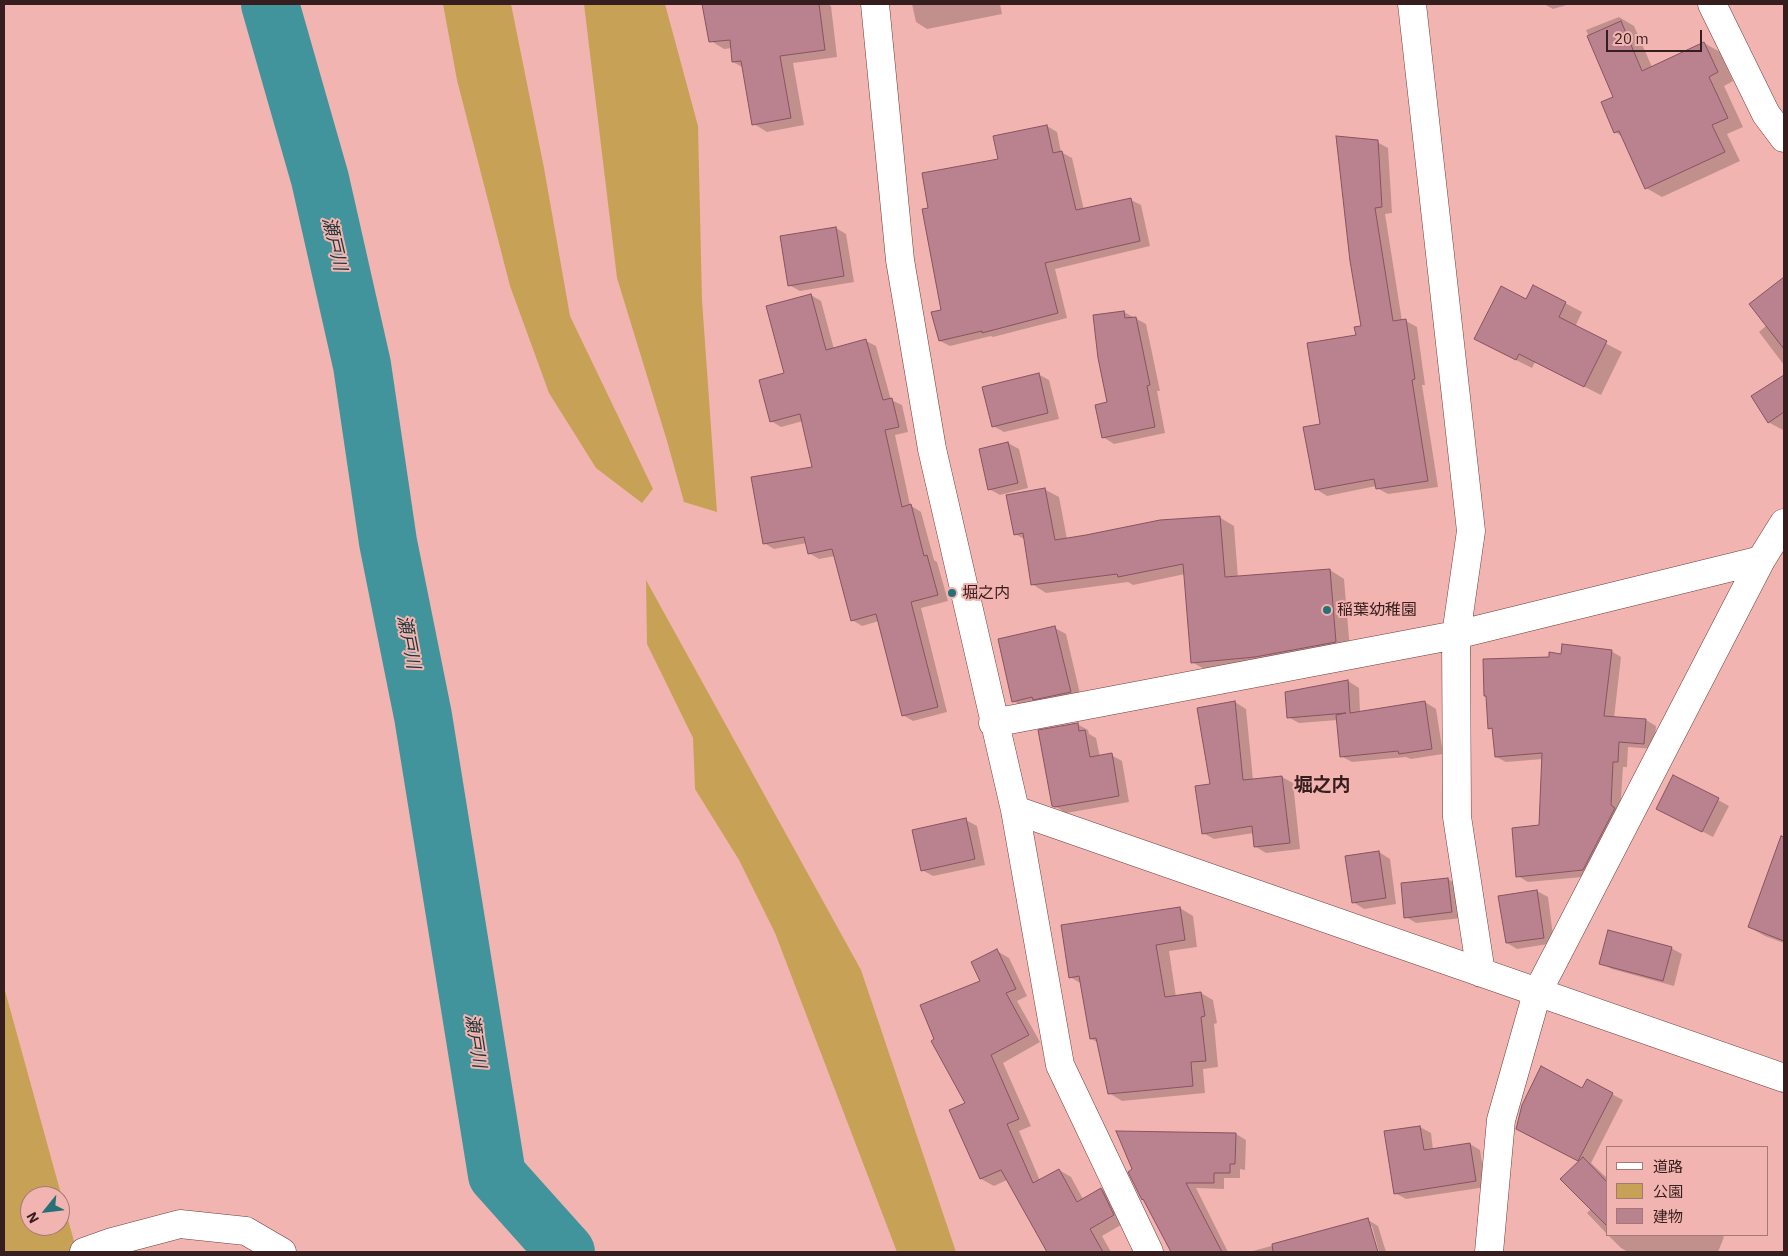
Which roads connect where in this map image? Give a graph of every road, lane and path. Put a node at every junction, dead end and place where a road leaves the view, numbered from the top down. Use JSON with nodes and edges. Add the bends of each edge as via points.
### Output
{"nodes":[{"id":1,"x":875,"y":4,"type":"edge"},
{"id":2,"x":1412,"y":4,"type":"edge"},
{"id":3,"x":1712,"y":4,"type":"edge"},
{"id":4,"x":1784,"y":138,"type":"edge"},
{"id":5,"x":1784,"y":523,"type":"edge"},
{"id":6,"x":1761,"y":560,"type":"junction"},
{"id":7,"x":1456,"y":635,"type":"junction"},
{"id":8,"x":994,"y":724,"type":"junction"},
{"id":9,"x":1015,"y":810,"type":"junction"},
{"id":10,"x":1481,"y":973,"type":"junction"},
{"id":11,"x":1537,"y":992,"type":"junction"},
{"id":12,"x":1784,"y":1078,"type":"edge"},
{"id":13,"x":84,"y":1252,"type":"edge"},
{"id":14,"x":282,"y":1252,"type":"edge"},
{"id":15,"x":1149,"y":1252,"type":"edge"},
{"id":16,"x":1489,"y":1252,"type":"edge"}],
"edges":[{"from":1,"to":8,"type":"street","via":[[900,260],[932,449]]},
{"from":2,"to":7,"type":"street","via":[[1471,531]]},
{"from":3,"to":4,"type":"street","via":[[1766,114]]},
{"from":5,"to":6,"type":"street"},
{"from":6,"to":7,"type":"street"},
{"from":6,"to":11,"type":"street"},
{"from":7,"to":8,"type":"street"},
{"from":7,"to":10,"type":"street","via":[[1457,817]]},
{"from":8,"to":9,"type":"street"},
{"from":9,"to":10,"type":"street"},
{"from":9,"to":15,"type":"street","via":[[1060,1065]]},
{"from":10,"to":11,"type":"street"},
{"from":11,"to":12,"type":"street"},
{"from":11,"to":16,"type":"street","via":[[1501,1120]]},
{"from":13,"to":14,"type":"street","via":[[180,1224],[246,1231]]}]}
